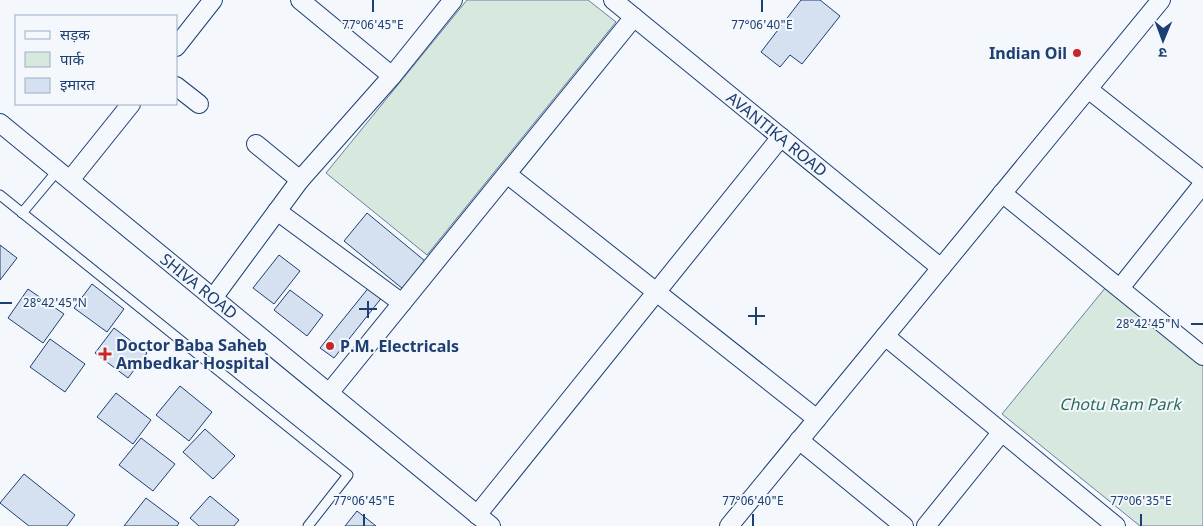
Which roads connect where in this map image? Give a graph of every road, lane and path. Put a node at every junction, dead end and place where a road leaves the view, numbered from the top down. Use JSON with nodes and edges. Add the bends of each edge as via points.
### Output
{"nodes":[{"id":1,"x":213,"y":0,"type":"edge"},
{"id":2,"x":300,"y":0,"type":"edge"},
{"id":3,"x":453,"y":0,"type":"edge"},
{"id":4,"x":613,"y":0,"type":"edge"},
{"id":5,"x":1161,"y":0,"type":"edge"},
{"id":6,"x":634,"y":17,"type":"junction"},
{"id":7,"x":178,"y":44,"type":"edge"},
{"id":8,"x":392,"y":76,"type":"junction"},
{"id":9,"x":178,"y":88,"type":"edge"},
{"id":10,"x":1088,"y":89,"type":"junction"},
{"id":11,"x":199,"y":104,"type":"dead end"},
{"id":12,"x":130,"y":105,"type":"edge"},
{"id":13,"x":0,"y":123,"type":"edge"},
{"id":14,"x":781,"y":137,"type":"junction"},
{"id":15,"x":256,"y":144,"type":"dead end"},
{"id":16,"x":507,"y":174,"type":"junction"},
{"id":17,"x":64,"y":175,"type":"junction"},
{"id":18,"x":300,"y":180,"type":"junction"},
{"id":19,"x":1203,"y":180,"type":"edge"},
{"id":20,"x":1203,"y":184,"type":"edge"},
{"id":21,"x":1002,"y":193,"type":"junction"},
{"id":22,"x":0,"y":195,"type":"edge"},
{"id":23,"x":277,"y":211,"type":"junction"},
{"id":24,"x":22,"y":213,"type":"junction"},
{"id":25,"x":941,"y":268,"type":"junction"},
{"id":26,"x":1120,"y":288,"type":"junction"},
{"id":27,"x":656,"y":292,"type":"junction"},
{"id":28,"x":213,"y":298,"type":"junction"},
{"id":29,"x":402,"y":303,"type":"junction"},
{"id":30,"x":885,"y":336,"type":"junction"},
{"id":31,"x":1203,"y":356,"type":"edge"},
{"id":32,"x":329,"y":393,"type":"junction"},
{"id":33,"x":817,"y":419,"type":"junction"},
{"id":34,"x":1001,"y":433,"type":"junction"},
{"id":35,"x":799,"y":440,"type":"junction"},
{"id":36,"x":477,"y":515,"type":"junction"},
{"id":37,"x":308,"y":526,"type":"edge"},
{"id":38,"x":491,"y":526,"type":"edge"},
{"id":39,"x":729,"y":526,"type":"edge"},
{"id":40,"x":904,"y":526,"type":"edge"},
{"id":41,"x":926,"y":526,"type":"edge"},
{"id":42,"x":1116,"y":526,"type":"edge"}],
"edges":[{"from":1,"to":7,"type":"street"},
{"from":2,"to":8,"type":"street"},
{"from":3,"to":8,"type":"street"},
{"from":4,"to":6,"type":"street","name":"AVANTIKA ROAD"},
{"from":5,"to":10,"type":"street"},
{"from":6,"to":14,"type":"street","name":"AVANTIKA ROAD"},
{"from":6,"to":16,"type":"street"},
{"from":8,"to":18,"type":"street"},
{"from":9,"to":11,"type":"street"},
{"from":10,"to":19,"type":"street"},
{"from":10,"to":21,"type":"street"},
{"from":12,"to":17,"type":"street"},
{"from":13,"to":17,"type":"street","name":"SHIVA ROAD"},
{"from":14,"to":25,"type":"street","name":"AVANTIKA ROAD"},
{"from":14,"to":27,"type":"street"},
{"from":15,"to":18,"type":"street"},
{"from":16,"to":27,"type":"street"},
{"from":16,"to":29,"type":"street"},
{"from":17,"to":24,"type":"lane"},
{"from":17,"to":28,"type":"street","name":"SHIVA ROAD"},
{"from":18,"to":23,"type":"street"},
{"from":20,"to":26,"type":"street"},
{"from":21,"to":25,"type":"street"},
{"from":21,"to":26,"type":"street"},
{"from":22,"to":24,"type":"lane"},
{"from":23,"to":28,"type":"street"},
{"from":23,"to":29,"type":"street"},
{"from":24,"to":37,"type":"lane","via":[[348,475]]},
{"from":25,"to":30,"type":"street"},
{"from":26,"to":31,"type":"street"},
{"from":27,"to":33,"type":"street"},
{"from":27,"to":36,"type":"street"},
{"from":28,"to":32,"type":"street","name":"SHIVA ROAD"},
{"from":29,"to":32,"type":"street"},
{"from":30,"to":33,"type":"street"},
{"from":30,"to":34,"type":"street"},
{"from":32,"to":36,"type":"street","name":"SHIVA ROAD"},
{"from":33,"to":35,"type":"street"},
{"from":34,"to":41,"type":"street"},
{"from":34,"to":42,"type":"street"},
{"from":35,"to":39,"type":"street"},
{"from":35,"to":40,"type":"street"},
{"from":36,"to":38,"type":"street","name":"SHIVA ROAD"}]}
